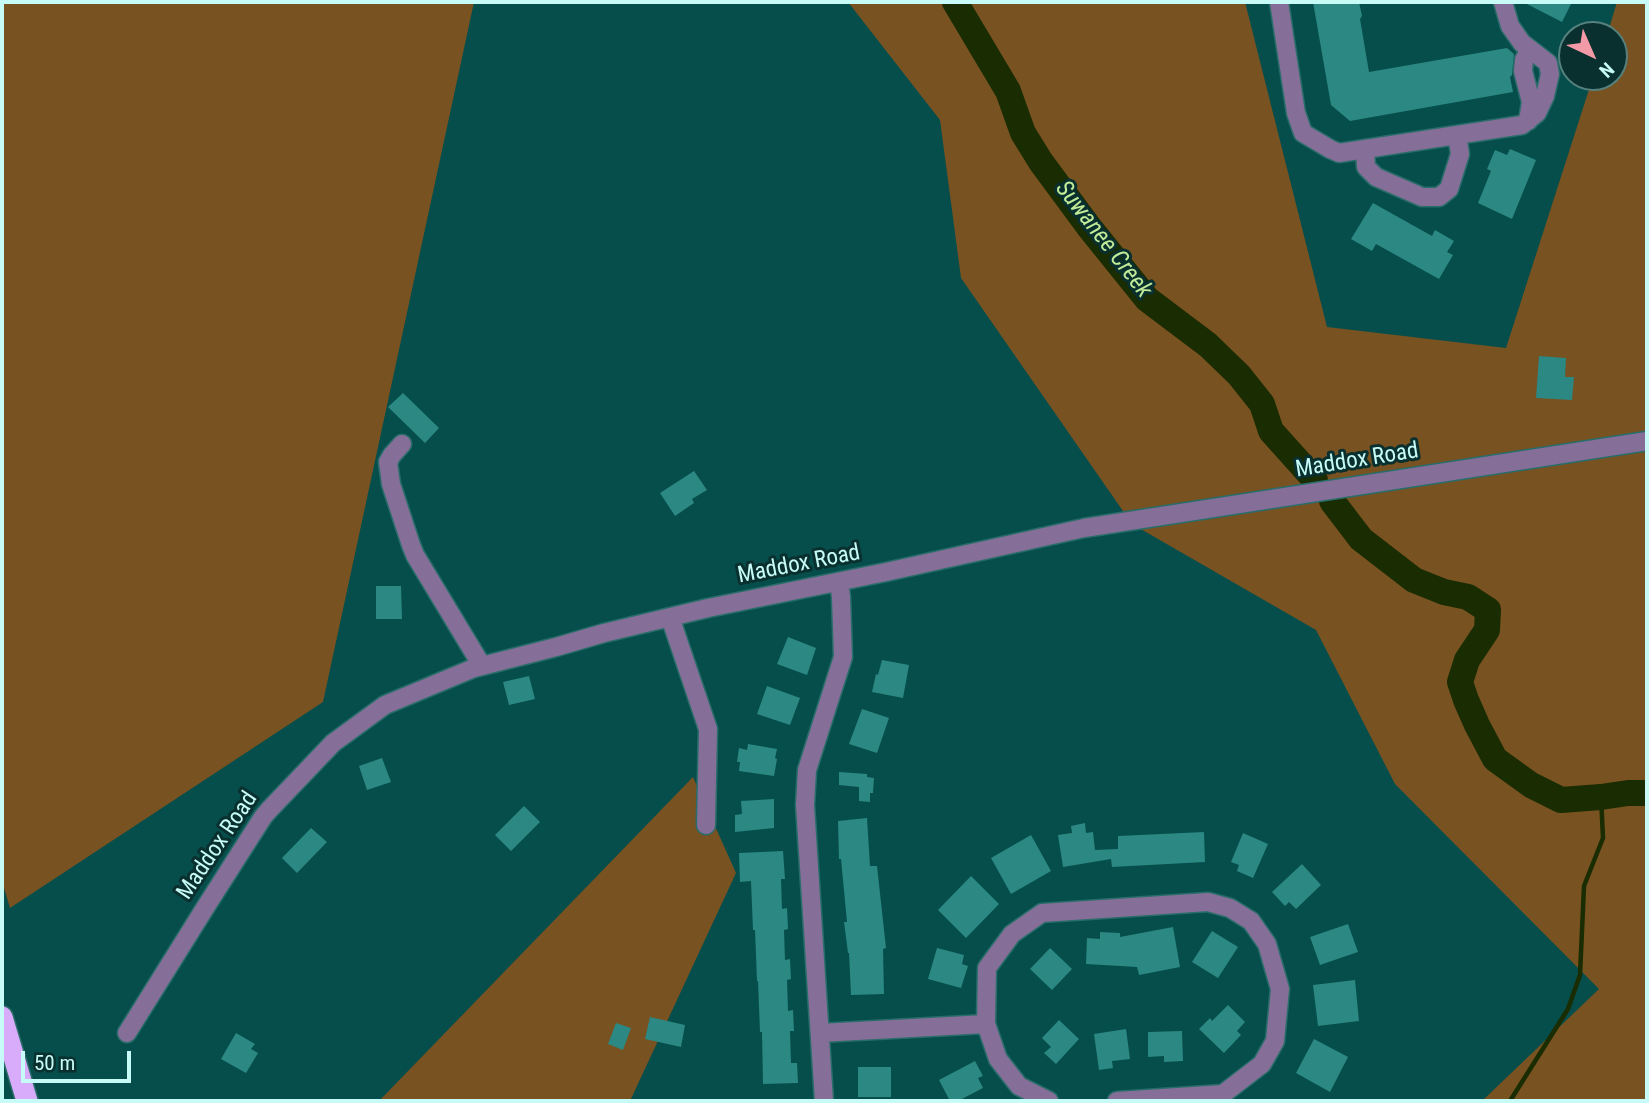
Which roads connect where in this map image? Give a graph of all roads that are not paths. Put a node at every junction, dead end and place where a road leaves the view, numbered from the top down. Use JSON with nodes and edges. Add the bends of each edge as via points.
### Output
{"nodes":[{"id":1,"x":1279,"y":2,"type":"edge"},
{"id":2,"x":1503,"y":2,"type":"edge"},
{"id":3,"x":1530,"y":49,"type":"junction"},
{"id":4,"x":1528,"y":121,"type":"junction"},
{"id":5,"x":1457,"y":135,"type":"junction"},
{"id":6,"x":1365,"y":149,"type":"junction"},
{"id":7,"x":1647,"y":441,"type":"edge"},
{"id":8,"x":402,"y":444,"type":"dead end"},
{"id":9,"x":839,"y":582,"type":"junction"},
{"id":10,"x":670,"y":617,"type":"junction"},
{"id":11,"x":482,"y":666,"type":"junction"},
{"id":12,"x":706,"y":825,"type":"dead end"},
{"id":13,"x":2,"y":1017,"type":"edge"},
{"id":14,"x":986,"y":1024,"type":"junction"},
{"id":15,"x":127,"y":1033,"type":"dead end"},
{"id":16,"x":820,"y":1033,"type":"junction"},
{"id":17,"x":27,"y":1101,"type":"edge"},
{"id":18,"x":824,"y":1101,"type":"edge"},
{"id":19,"x":1049,"y":1101,"type":"edge"},
{"id":20,"x":1117,"y":1101,"type":"edge"}],
"edges":[{"from":1,"to":6,"type":"street","via":[[1303,134],[1339,153]]},
{"from":2,"to":3,"type":"street","via":[[1510,26]]},
{"from":3,"to":4,"type":"street","via":[[1523,71],[1531,102]]},
{"from":3,"to":4,"type":"street","via":[[1548,63],[1550,74],[1545,96]]},
{"from":4,"to":5,"type":"street"},
{"from":5,"to":6,"type":"street"},
{"from":5,"to":6,"type":"street","via":[[1460,155],[1449,189],[1439,197],[1422,197],[1376,177],[1366,167]]},
{"from":7,"to":9,"type":"street","name":"Maddox Road","via":[[1084,528]]},
{"from":8,"to":11,"type":"street","via":[[388,462],[411,545]]},
{"from":9,"to":10,"type":"street","name":"Maddox Road"},
{"from":9,"to":16,"type":"street","via":[[843,657],[807,770],[805,805]]},
{"from":10,"to":11,"type":"street","name":"Maddox Road"},
{"from":10,"to":12,"type":"street","via":[[708,729]]},
{"from":11,"to":15,"type":"street","name":"Maddox Road","via":[[385,705],[333,744],[263,817]]},
{"from":13,"to":17,"type":"highway"},
{"from":14,"to":16,"type":"street"},
{"from":14,"to":19,"type":"street","via":[[998,1059],[1019,1086]]},
{"from":14,"to":20,"type":"street","via":[[987,968],[1012,934],[1042,913],[1208,902],[1251,921],[1266,944],[1280,989],[1275,1041],[1262,1064],[1223,1094]]},
{"from":16,"to":18,"type":"street"}]}
